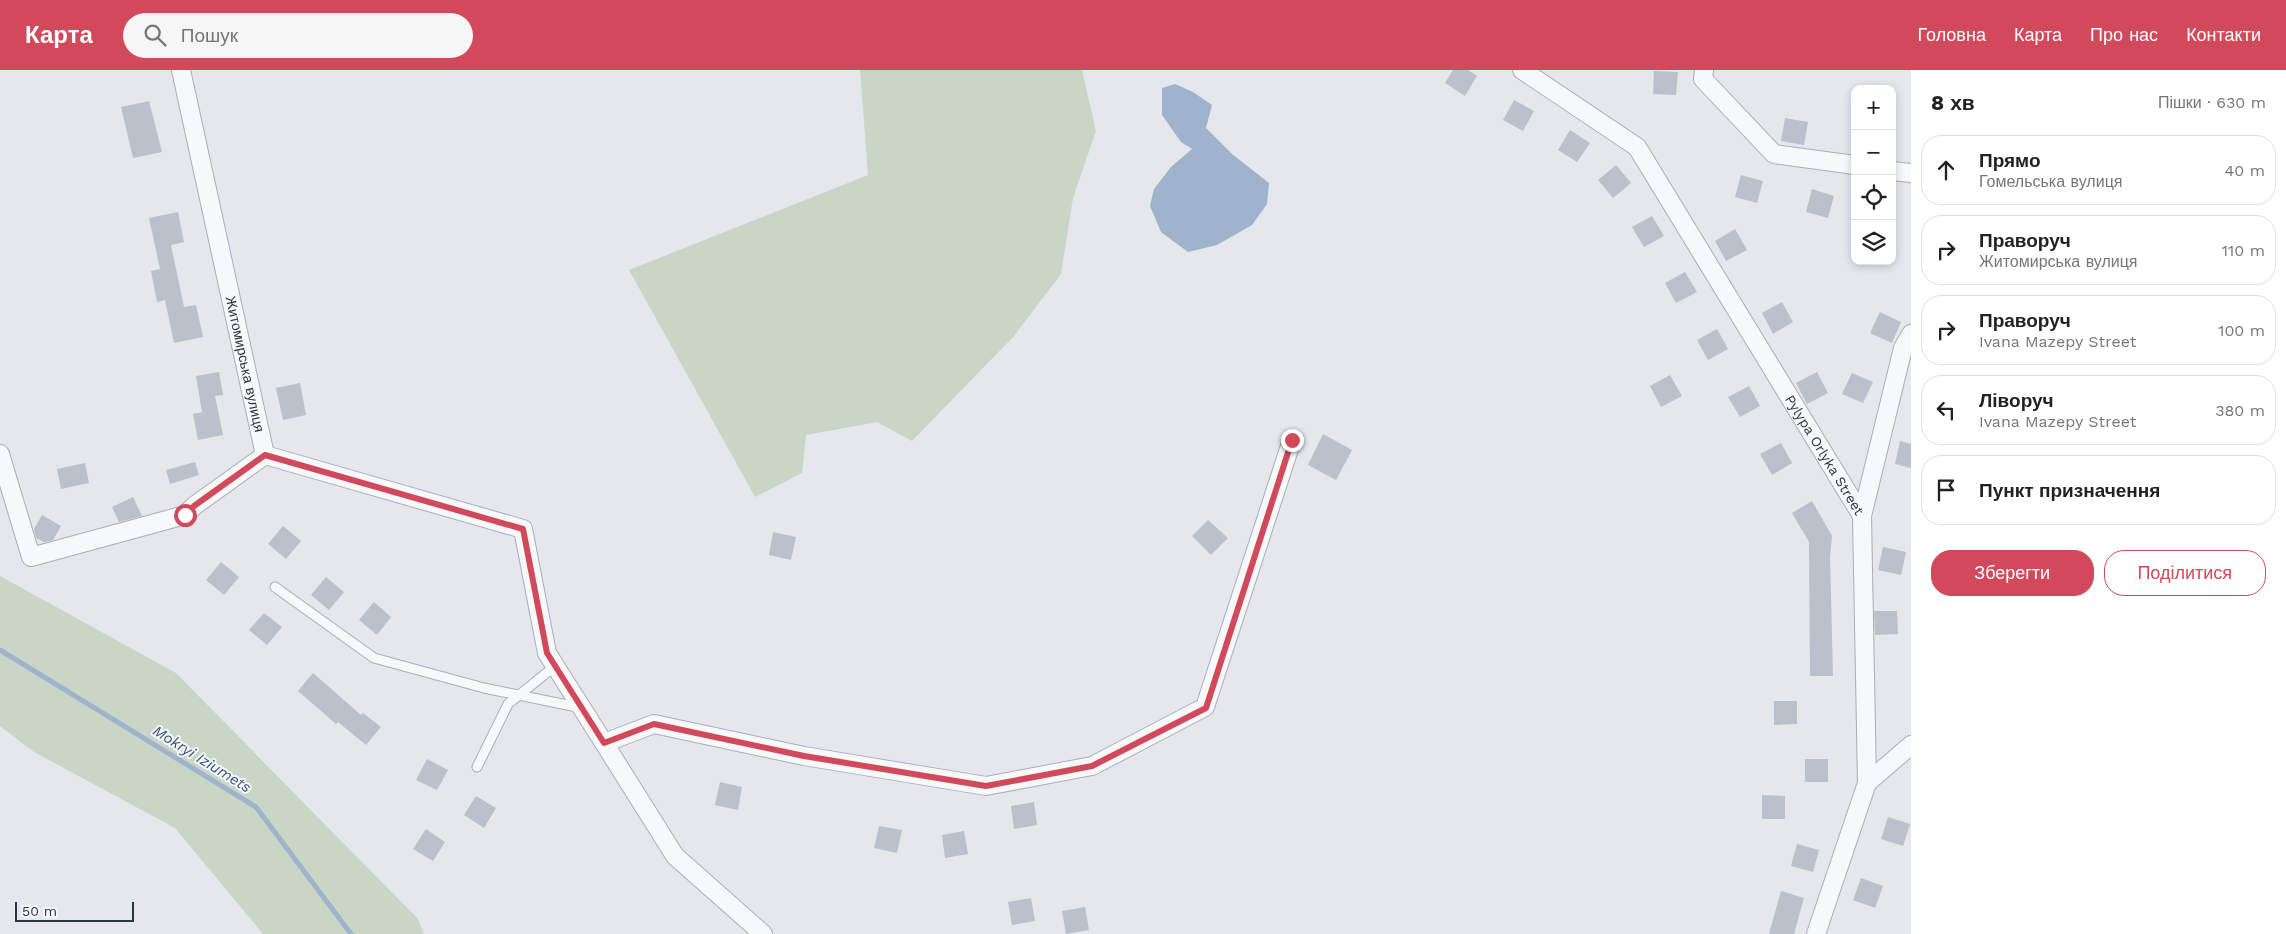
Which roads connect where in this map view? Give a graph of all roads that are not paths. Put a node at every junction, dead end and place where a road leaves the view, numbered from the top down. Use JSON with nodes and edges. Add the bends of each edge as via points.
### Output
{"nodes":[{"id":1,"x":181,"y":70,"type":"edge"},
{"id":2,"x":1522,"y":70,"type":"edge"},
{"id":3,"x":1704,"y":70,"type":"edge"},
{"id":4,"x":1851,"y":164,"type":"edge"},
{"id":5,"x":1896,"y":171,"type":"edge"},
{"id":6,"x":1911,"y":173,"type":"edge"},
{"id":7,"x":1911,"y":334,"type":"edge"},
{"id":8,"x":1292,"y":440,"type":"dead end"},
{"id":9,"x":0,"y":454,"type":"edge"},
{"id":10,"x":265,"y":455,"type":"junction"},
{"id":11,"x":1862,"y":516,"type":"junction"},
{"id":12,"x":275,"y":587,"type":"dead end"},
{"id":13,"x":555,"y":666,"type":"junction"},
{"id":14,"x":519,"y":695,"type":"junction"},
{"id":15,"x":582,"y":708,"type":"junction"},
{"id":16,"x":604,"y":743,"type":"junction"},
{"id":17,"x":1911,"y":745,"type":"edge"},
{"id":18,"x":478,"y":767,"type":"dead end"},
{"id":19,"x":1867,"y":783,"type":"junction"},
{"id":20,"x":763,"y":934,"type":"edge"},
{"id":21,"x":1816,"y":934,"type":"edge"}],
"edges":[{"from":1,"to":10,"type":"street","name":"Житомирська вулиця"},
{"from":2,"to":11,"type":"street","name":"Pylypa Orlyka Street","via":[[1637,147]]},
{"from":3,"to":4,"type":"street","via":[[1704,78],[1774,154]]},
{"from":5,"to":6,"type":"street"},
{"from":7,"to":11,"type":"street","via":[[1903,348]]},
{"from":8,"to":16,"type":"street","via":[[1206,708],[1092,766],[986,786],[804,756],[654,724]]},
{"from":9,"to":10,"type":"street","via":[[31,557],[185,515]]},
{"from":10,"to":13,"type":"street","via":[[523,529],[547,653]]},
{"from":11,"to":19,"type":"street","name":"Pylypa Orlyka Street"},
{"from":12,"to":14,"type":"lane","via":[[374,658]]},
{"from":13,"to":14,"type":"lane"},
{"from":13,"to":15,"type":"street"},
{"from":14,"to":15,"type":"lane"},
{"from":14,"to":18,"type":"lane","via":[[508,704]]},
{"from":15,"to":16,"type":"street"},
{"from":16,"to":20,"type":"street","via":[[675,856]]},
{"from":17,"to":19,"type":"street"},
{"from":19,"to":21,"type":"street","name":"Pylypa Orlyka Street"}]}
